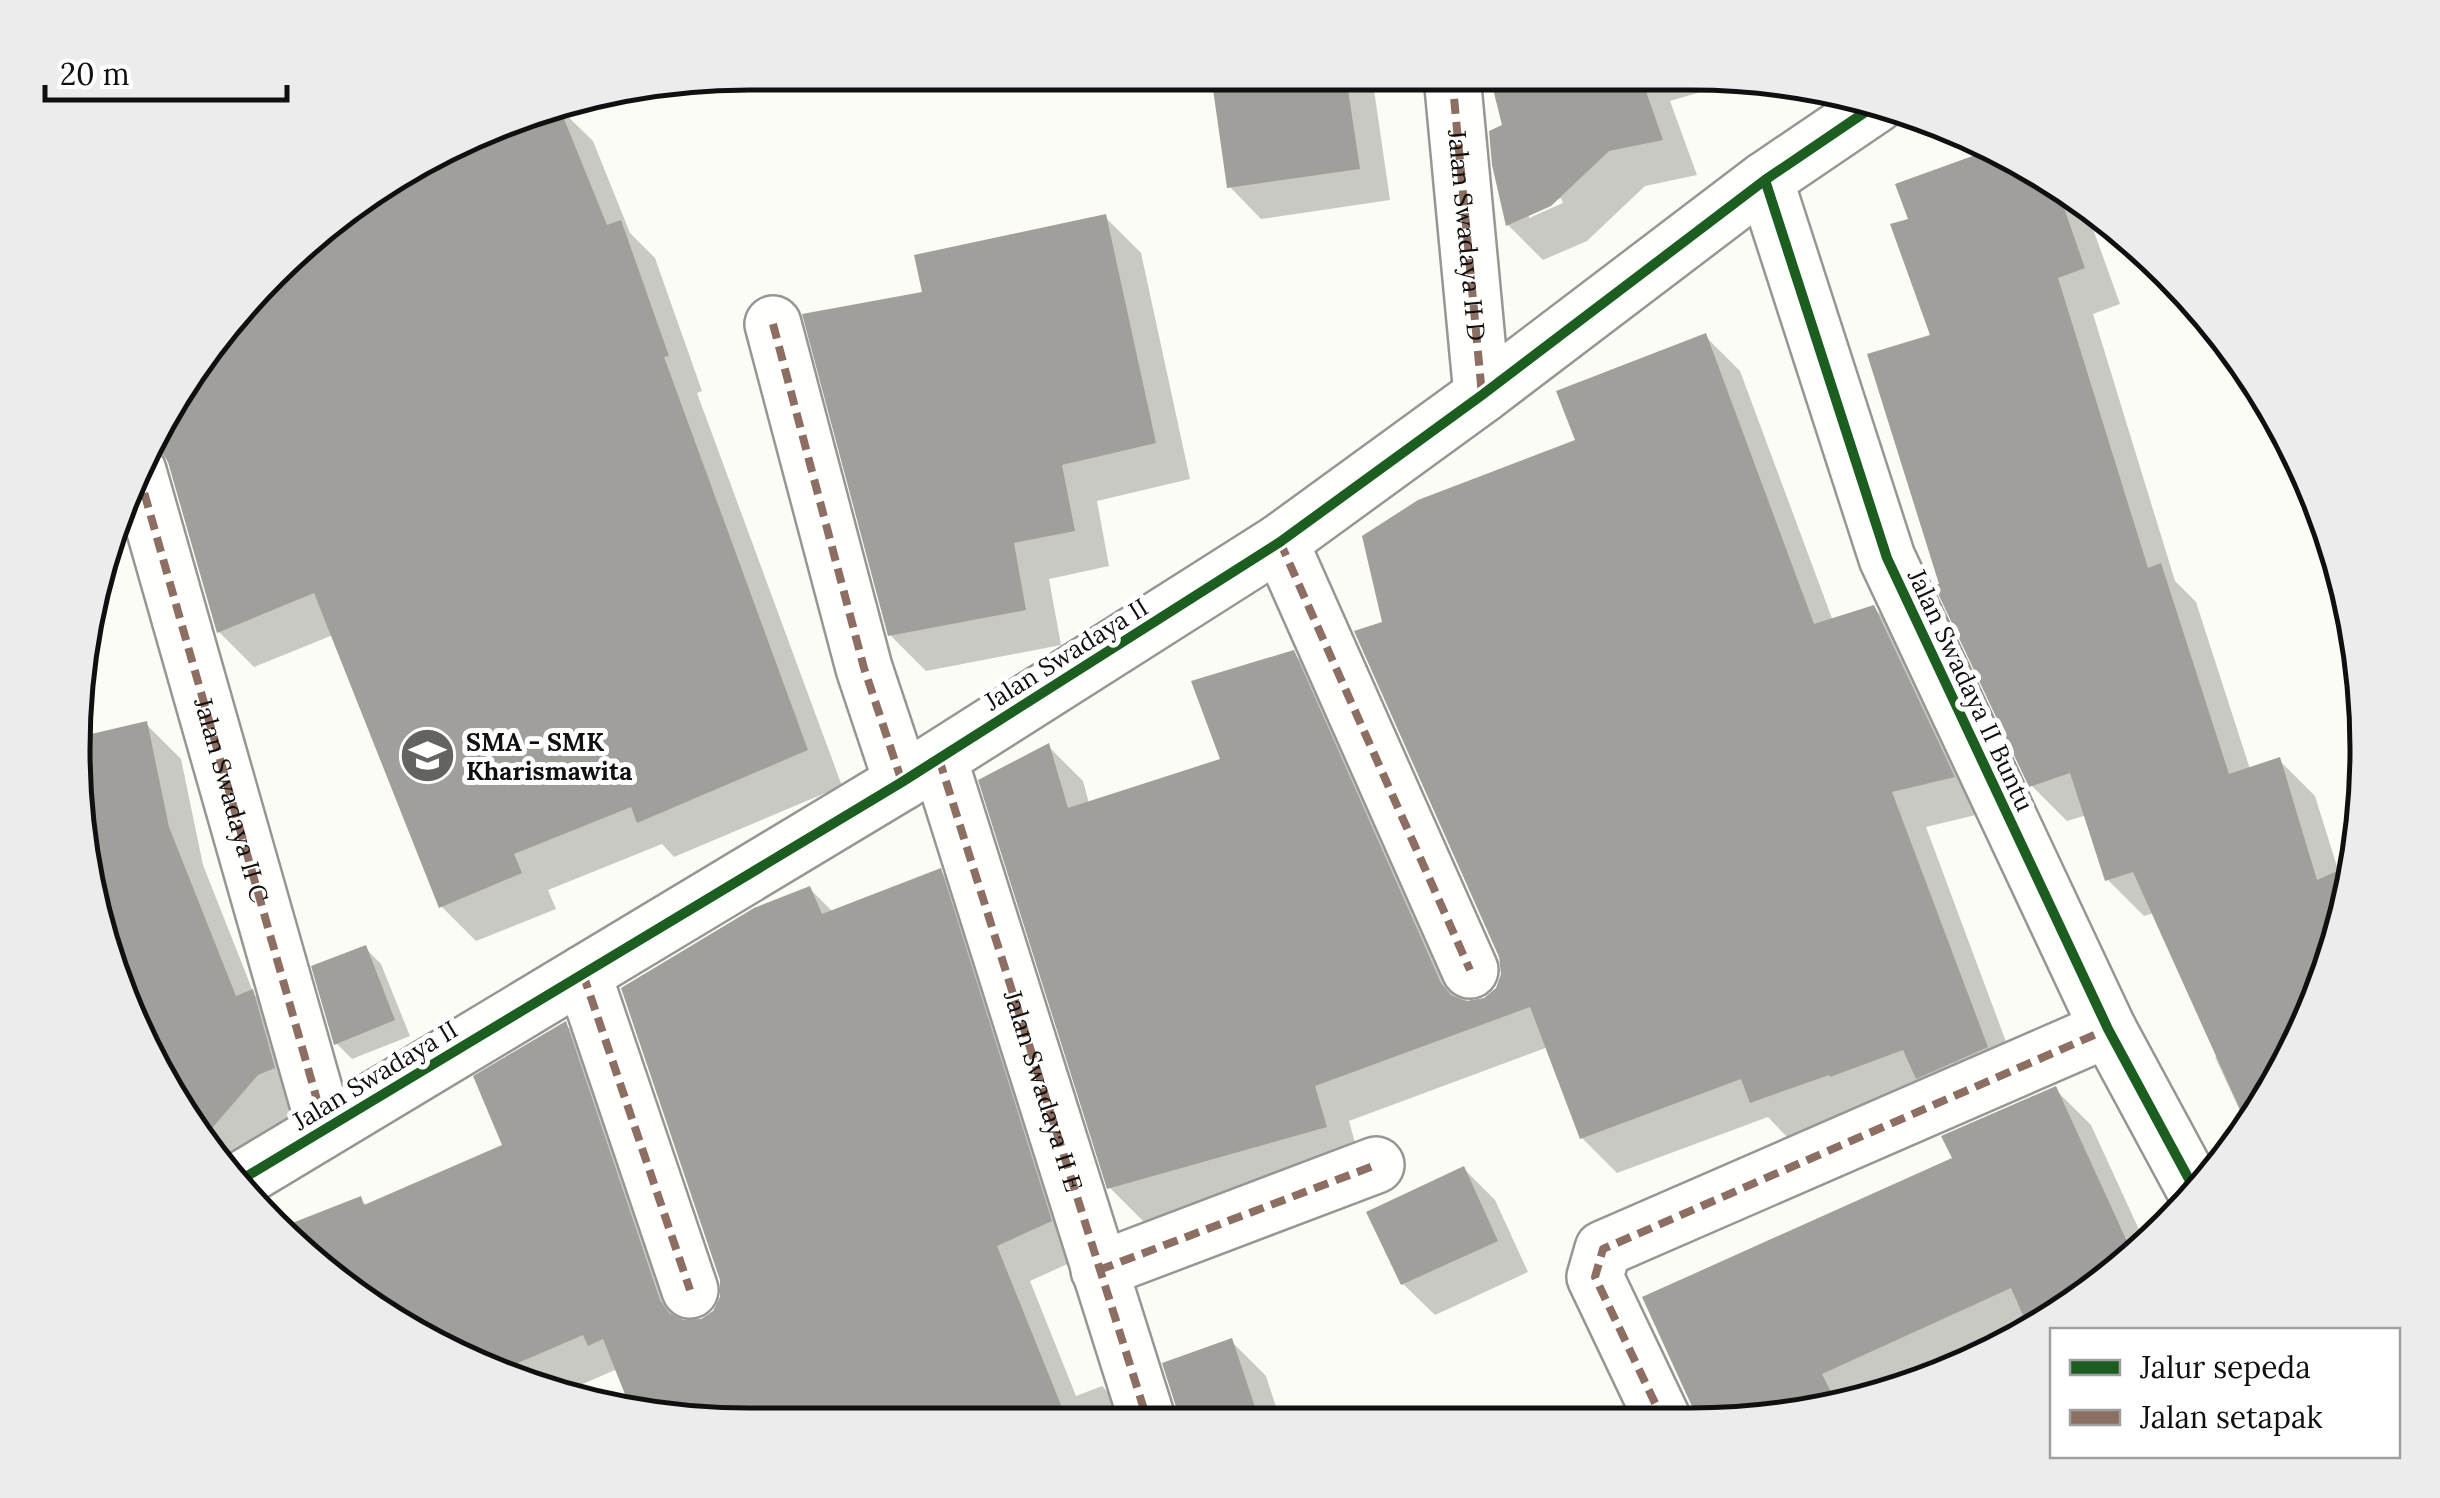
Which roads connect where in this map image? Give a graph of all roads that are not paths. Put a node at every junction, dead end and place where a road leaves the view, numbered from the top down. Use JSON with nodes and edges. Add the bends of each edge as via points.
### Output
{"nodes":[{"id":1,"x":1453,"y":90,"type":"edge"},
{"id":2,"x":1864,"y":113,"type":"edge"},
{"id":3,"x":1765,"y":180,"type":"junction"},
{"id":4,"x":773,"y":324,"type":"dead end"},
{"id":5,"x":1482,"y":394,"type":"junction"},
{"id":6,"x":143,"y":490,"type":"edge"},
{"id":7,"x":1280,"y":542,"type":"junction"},
{"id":8,"x":921,"y":771,"type":"junction"},
{"id":9,"x":1470,"y":970,"type":"dead end"},
{"id":10,"x":583,"y":974,"type":"junction"},
{"id":11,"x":2108,"y":1029,"type":"junction"},
{"id":12,"x":326,"y":1128,"type":"junction"},
{"id":13,"x":1376,"y":1166,"type":"dead end"},
{"id":14,"x":247,"y":1175,"type":"edge"},
{"id":15,"x":2189,"y":1181,"type":"edge"},
{"id":16,"x":1099,"y":1270,"type":"junction"},
{"id":17,"x":690,"y":1290,"type":"dead end"},
{"id":18,"x":1143,"y":1408,"type":"edge"},
{"id":19,"x":1657,"y":1408,"type":"edge"}],
"edges":[{"from":1,"to":5,"type":"street","name":"Jalan Swadaya II D"},
{"from":2,"to":3,"type":"street","name":"Jalan Swadaya II"},
{"from":3,"to":5,"type":"street","name":"Jalan Swadaya II"},
{"from":3,"to":11,"type":"street","name":"Jalan Swadaya II Buntu","via":[[1886,558]]},
{"from":4,"to":8,"type":"street","name":"Jalan Swadaya II E","via":[[864,668]]},
{"from":5,"to":7,"type":"street","name":"Jalan Swadaya II"},
{"from":6,"to":12,"type":"street","name":"Jalan Swadaya II C"},
{"from":7,"to":8,"type":"street","name":"Jalan Swadaya II"},
{"from":7,"to":9,"type":"street"},
{"from":8,"to":10,"type":"street","name":"Jalan Swadaya II"},
{"from":8,"to":16,"type":"street","name":"Jalan Swadaya II E"},
{"from":10,"to":12,"type":"street","name":"Jalan Swadaya II"},
{"from":10,"to":17,"type":"street"},
{"from":11,"to":15,"type":"street","name":"Jalan Swadaya II Buntu"},
{"from":11,"to":19,"type":"street","via":[[1603,1249],[1595,1276]]},
{"from":12,"to":14,"type":"street","name":"Jalan Swadaya II"},
{"from":13,"to":16,"type":"street"},
{"from":16,"to":18,"type":"street","name":"Jalan Swadaya II E"}]}
